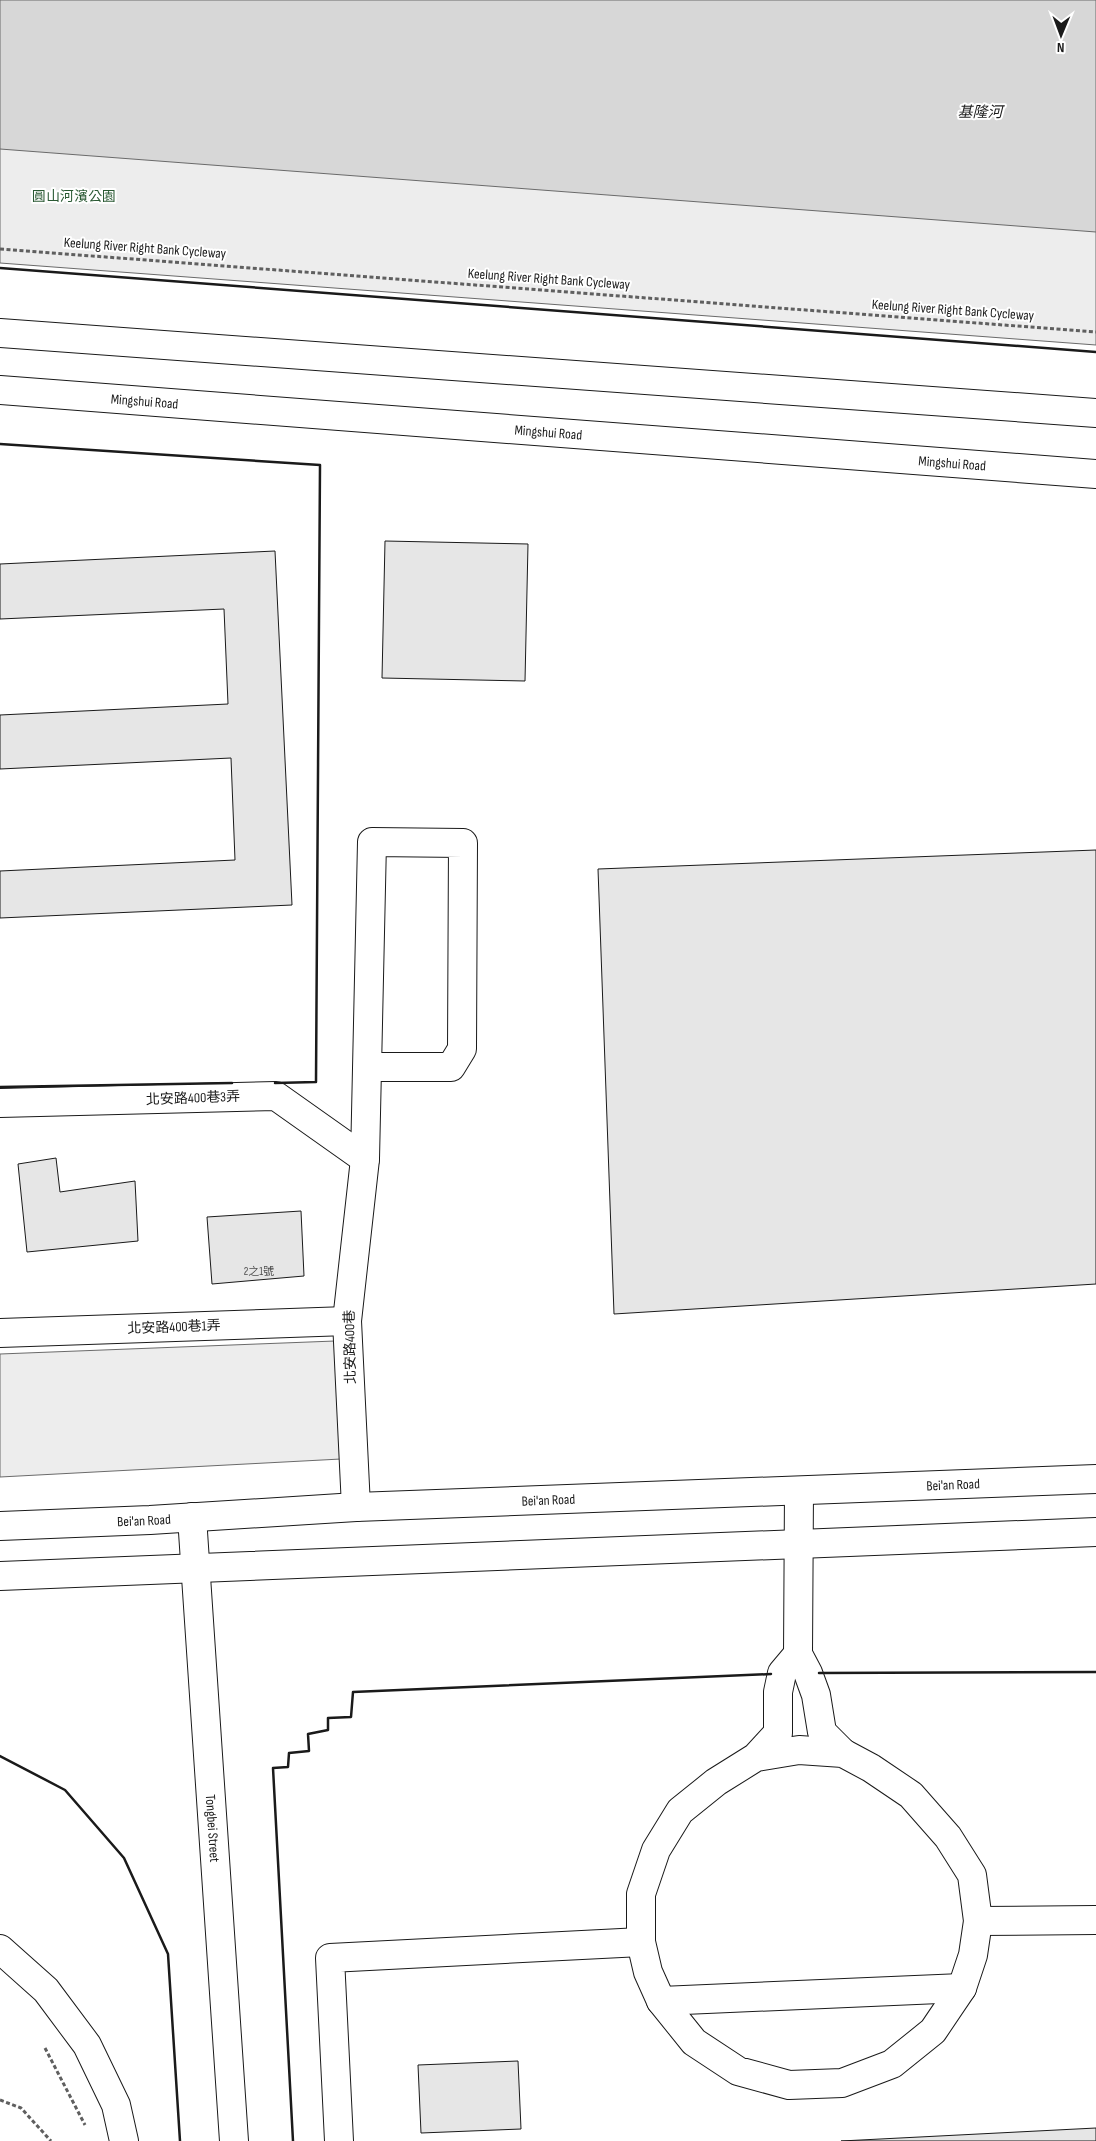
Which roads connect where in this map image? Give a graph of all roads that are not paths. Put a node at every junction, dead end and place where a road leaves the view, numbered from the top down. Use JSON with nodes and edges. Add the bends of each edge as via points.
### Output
{"nodes":[{"id":1,"x":0,"y":333,"type":"edge"},
{"id":2,"x":0,"y":390,"type":"edge"},
{"id":3,"x":1096,"y":413,"type":"edge"},
{"id":4,"x":1096,"y":474,"type":"edge"},
{"id":5,"x":367,"y":1067,"type":"junction"},
{"id":6,"x":0,"y":1103,"type":"edge"},
{"id":7,"x":365,"y":1159,"type":"junction"},
{"id":8,"x":347,"y":1321,"type":"junction"},
{"id":9,"x":0,"y":1333,"type":"edge"},
{"id":10,"x":1096,"y":1479,"type":"edge"},
{"id":11,"x":799,"y":1491,"type":"junction"},
{"id":12,"x":356,"y":1507,"type":"junction"},
{"id":13,"x":192,"y":1517,"type":"junction"},
{"id":14,"x":0,"y":1526,"type":"edge"},
{"id":15,"x":1096,"y":1532,"type":"edge"},
{"id":16,"x":799,"y":1543,"type":"junction"},
{"id":17,"x":196,"y":1568,"type":"junction"},
{"id":18,"x":0,"y":1576,"type":"edge"},
{"id":19,"x":798,"y":1654,"type":"junction"},
{"id":20,"x":843,"y":1753,"type":"junction"},
{"id":21,"x":756,"y":1757,"type":"junction"},
{"id":22,"x":1096,"y":1920,"type":"edge"},
{"id":23,"x":978,"y":1921,"type":"junction"},
{"id":24,"x":641,"y":1942,"type":"junction"},
{"id":25,"x":0,"y":1949,"type":"edge"},
{"id":26,"x":962,"y":1988,"type":"junction"},
{"id":27,"x":661,"y":2000,"type":"junction"},
{"id":28,"x":124,"y":2141,"type":"edge"},
{"id":29,"x":234,"y":2141,"type":"edge"},
{"id":30,"x":339,"y":2141,"type":"edge"}],
"edges":[{"from":1,"to":3,"type":"main road"},
{"from":2,"to":4,"type":"main road","name":"Mingshui Road"},
{"from":5,"to":5,"type":"main road","name":"北安路400巷","via":[[372,842],[463,843],[462,1049],[451,1067]]},
{"from":5,"to":7,"type":"main road","name":"北安路400巷"},
{"from":6,"to":7,"type":"main road","name":"北安路400巷3弄","via":[[276,1096]]},
{"from":7,"to":8,"type":"main road","name":"北安路400巷"},
{"from":8,"to":9,"type":"main road","name":"北安路400巷1弄"},
{"from":8,"to":12,"type":"main road","name":"北安路400巷"},
{"from":10,"to":11,"type":"main road","name":"Bei'an Road"},
{"from":11,"to":12,"type":"main road","name":"Bei'an Road"},
{"from":11,"to":16,"type":"main road"},
{"from":12,"to":13,"type":"main road","name":"Bei'an Road"},
{"from":13,"to":14,"type":"main road","name":"Bei'an Road"},
{"from":13,"to":17,"type":"main road","name":"Tongbei Street"},
{"from":15,"to":16,"type":"main road"},
{"from":16,"to":17,"type":"main road"},
{"from":16,"to":19,"type":"main road"},
{"from":17,"to":18,"type":"main road"},
{"from":17,"to":29,"type":"main road","name":"Tongbei Street"},
{"from":19,"to":20,"type":"main road","via":[[816,1695],[822,1732]]},
{"from":19,"to":21,"type":"main road","via":[[782,1673],[778,1692],[778,1733]]},
{"from":20,"to":21,"type":"main road","via":[[799,1750]]},
{"from":20,"to":23,"type":"main road","via":[[911,1795],[948,1837],[972,1875]]},
{"from":21,"to":24,"type":"main road","via":[[716,1782],[680,1811],[656,1850],[641,1894]]},
{"from":22,"to":23,"type":"main road"},
{"from":23,"to":26,"type":"main road","via":[[973,1955]]},
{"from":24,"to":27,"type":"main road","via":[[648,1972]]},
{"from":24,"to":30,"type":"main road","via":[[330,1958]]},
{"from":25,"to":28,"type":"main road","via":[[46,1990],[87,2045],[116,2105]]},
{"from":26,"to":27,"type":"main road"},
{"from":26,"to":27,"type":"main road","via":[[933,2031],[892,2064],[842,2083],[789,2085],[738,2070],[694,2042]]}]}
